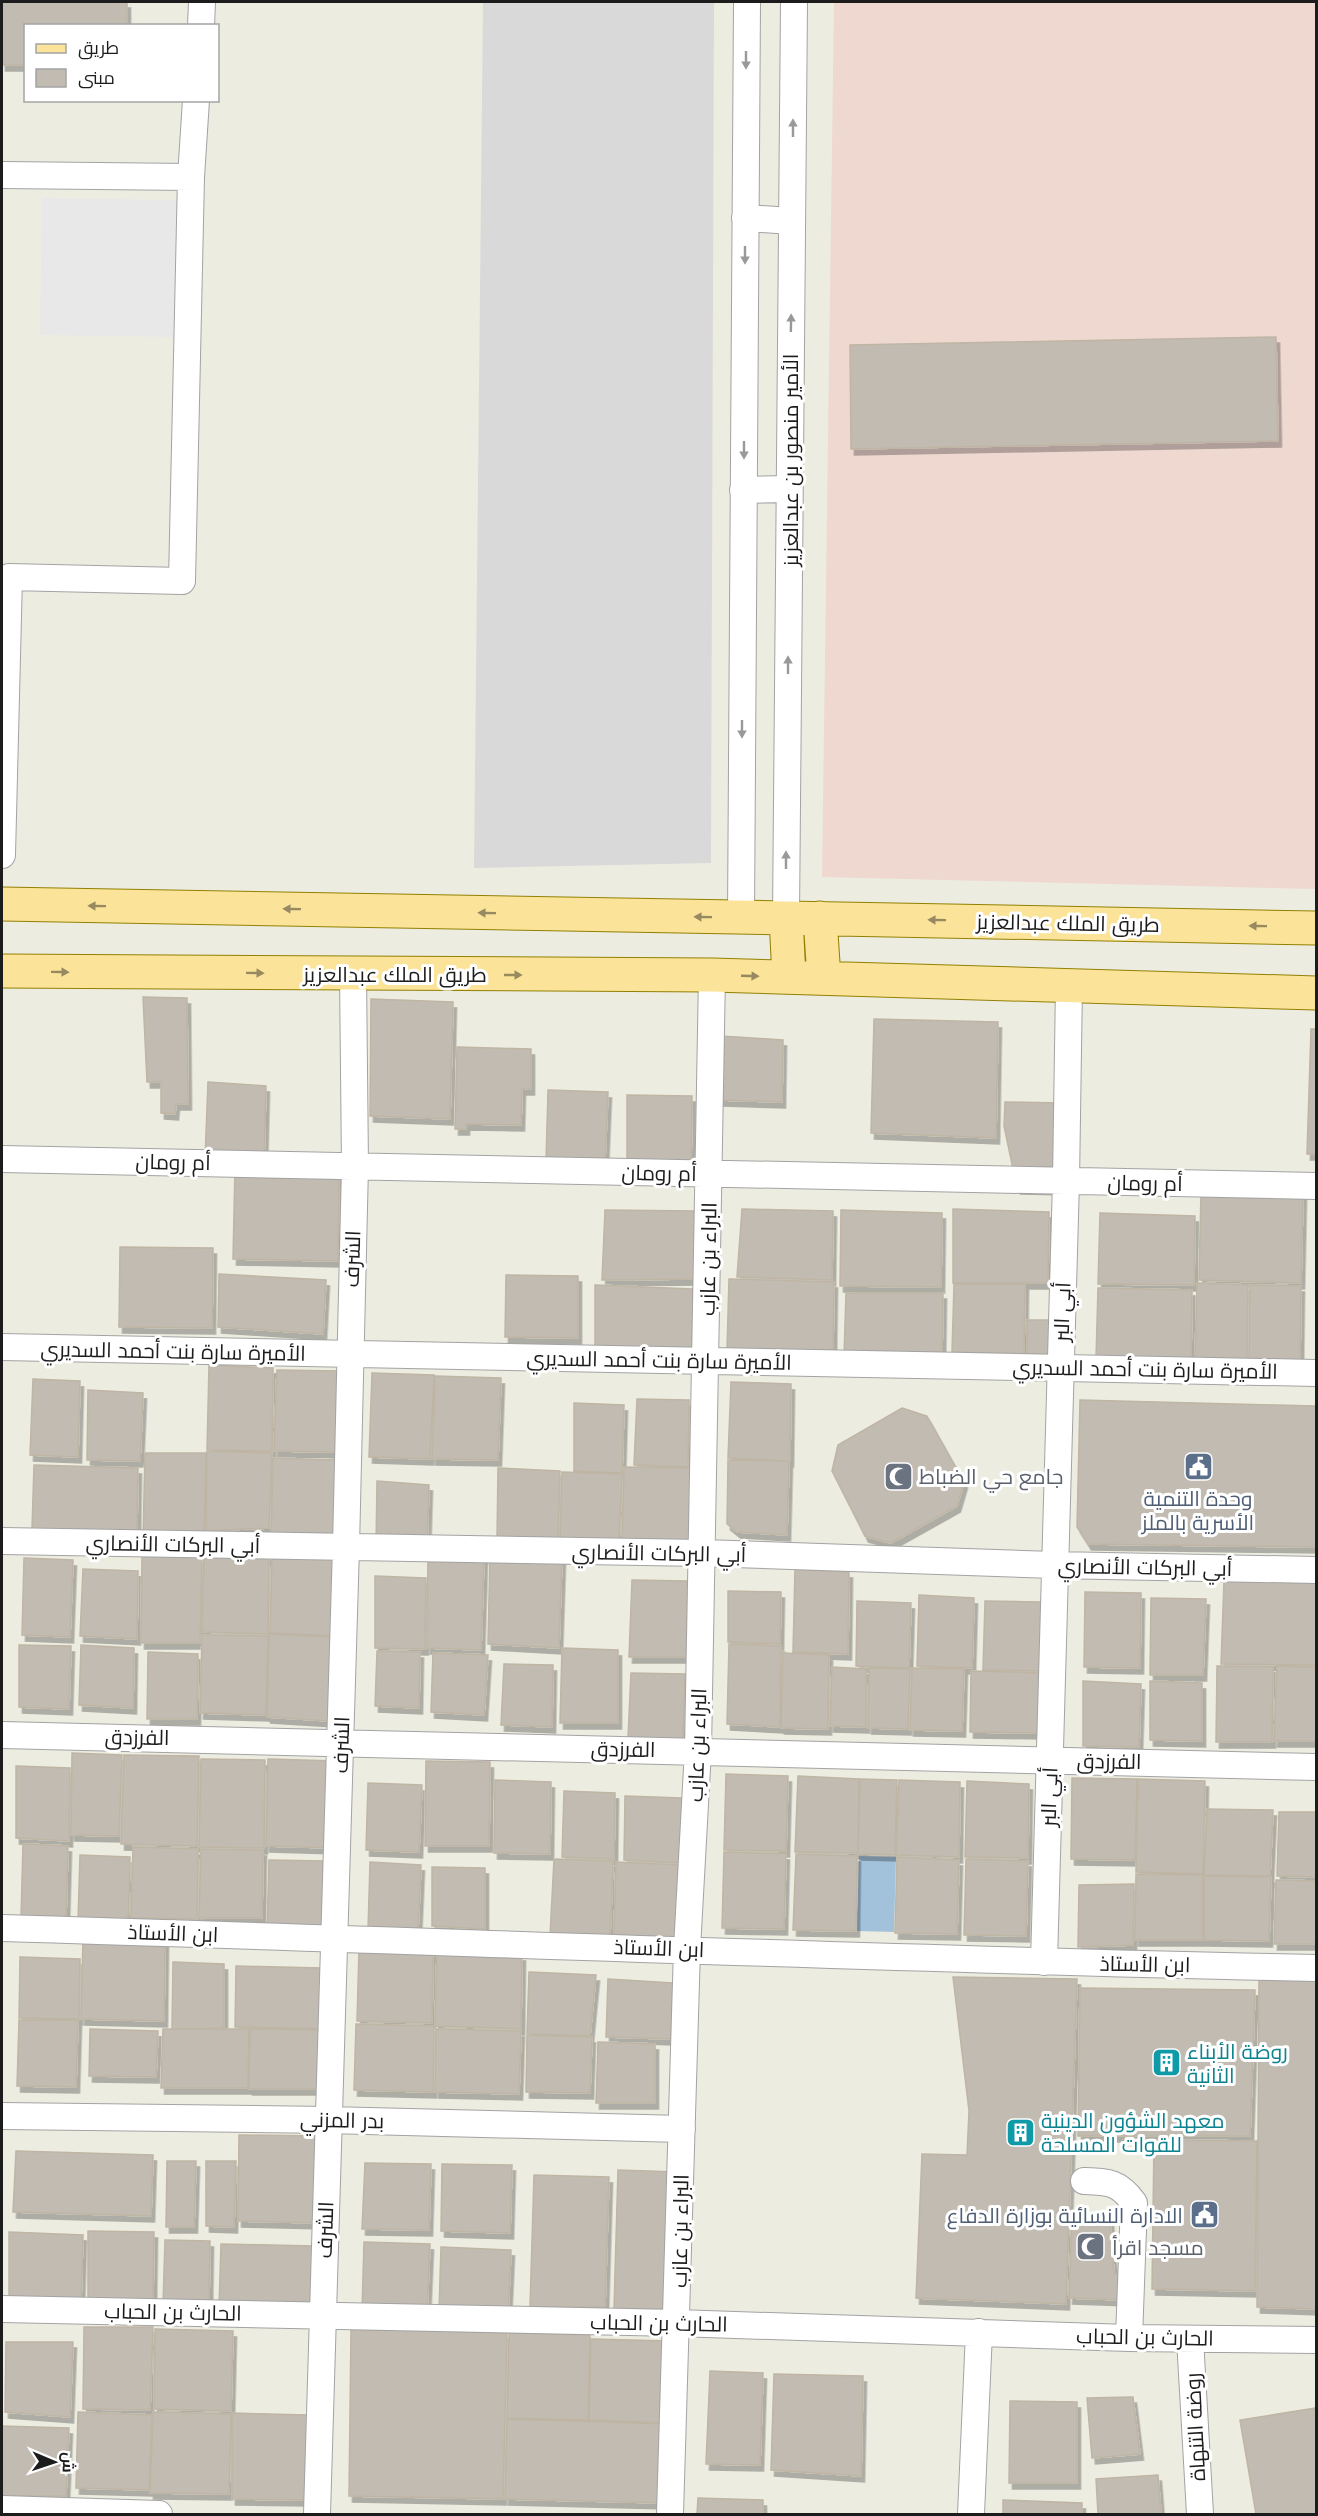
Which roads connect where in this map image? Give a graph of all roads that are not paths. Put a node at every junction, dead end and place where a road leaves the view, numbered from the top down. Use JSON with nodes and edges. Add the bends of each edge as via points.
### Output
{"nodes":[{"id":1,"x":202,"y":2,"type":"edge"},
{"id":2,"x":747,"y":2,"type":"edge"},
{"id":3,"x":794,"y":2,"type":"edge"},
{"id":4,"x":201,"y":24,"type":"edge"},
{"id":5,"x":196,"y":102,"type":"edge"},
{"id":6,"x":2,"y":175,"type":"edge"},
{"id":7,"x":190,"y":177,"type":"junction"},
{"id":8,"x":745,"y":218,"type":"junction"},
{"id":9,"x":792,"y":221,"type":"junction"},
{"id":10,"x":789,"y":489,"type":"junction"},
{"id":11,"x":743,"y":490,"type":"junction"},
{"id":12,"x":2,"y":855,"type":"edge"},
{"id":13,"x":2,"y":904,"type":"edge"},
{"id":14,"x":741,"y":917,"type":"junction"},
{"id":15,"x":786,"y":918,"type":"junction"},
{"id":16,"x":820,"y":918,"type":"junction"},
{"id":17,"x":1317,"y":928,"type":"edge"},
{"id":18,"x":2,"y":971,"type":"edge"},
{"id":19,"x":353,"y":974,"type":"junction"},
{"id":20,"x":712,"y":975,"type":"junction"},
{"id":21,"x":789,"y":977,"type":"junction"},
{"id":22,"x":824,"y":978,"type":"junction"},
{"id":23,"x":1069,"y":985,"type":"junction"},
{"id":24,"x":1317,"y":993,"type":"edge"},
{"id":25,"x":2,"y":1158,"type":"edge"},
{"id":26,"x":355,"y":1166,"type":"junction"},
{"id":27,"x":709,"y":1174,"type":"junction"},
{"id":28,"x":1066,"y":1182,"type":"junction"},
{"id":29,"x":1317,"y":1186,"type":"edge"},
{"id":30,"x":2,"y":1347,"type":"edge"},
{"id":31,"x":350,"y":1354,"type":"junction"},
{"id":32,"x":706,"y":1360,"type":"junction"},
{"id":33,"x":1060,"y":1368,"type":"junction"},
{"id":34,"x":1317,"y":1373,"type":"edge"},
{"id":35,"x":2,"y":1541,"type":"edge"},
{"id":36,"x":346,"y":1547,"type":"junction"},
{"id":37,"x":702,"y":1553,"type":"junction"},
{"id":38,"x":1054,"y":1565,"type":"junction"},
{"id":39,"x":1317,"y":1570,"type":"edge"},
{"id":40,"x":2,"y":1735,"type":"edge"},
{"id":41,"x":342,"y":1742,"type":"junction"},
{"id":42,"x":698,"y":1750,"type":"junction"},
{"id":43,"x":1050,"y":1760,"type":"junction"},
{"id":44,"x":1317,"y":1767,"type":"edge"},
{"id":45,"x":2,"y":1928,"type":"edge"},
{"id":46,"x":335,"y":1938,"type":"junction"},
{"id":47,"x":687,"y":1948,"type":"junction"},
{"id":48,"x":1044,"y":1962,"type":"junction"},
{"id":49,"x":1317,"y":1968,"type":"edge"},
{"id":50,"x":2,"y":2116,"type":"edge"},
{"id":51,"x":328,"y":2120,"type":"junction"},
{"id":52,"x":682,"y":2129,"type":"junction"},
{"id":53,"x":1084,"y":2181,"type":"dead end"},
{"id":54,"x":2,"y":2309,"type":"edge"},
{"id":55,"x":322,"y":2315,"type":"junction"},
{"id":56,"x":677,"y":2323,"type":"junction"},
{"id":57,"x":978,"y":2332,"type":"junction"},
{"id":58,"x":1129,"y":2338,"type":"junction"},
{"id":59,"x":1190,"y":2339,"type":"junction"},
{"id":60,"x":1317,"y":2340,"type":"edge"},
{"id":61,"x":2,"y":2509,"type":"edge"},
{"id":62,"x":159,"y":2514,"type":"edge"},
{"id":63,"x":317,"y":2514,"type":"edge"},
{"id":64,"x":670,"y":2514,"type":"edge"},
{"id":65,"x":971,"y":2514,"type":"edge"},
{"id":66,"x":1200,"y":2514,"type":"edge"}],
"edges":[{"from":1,"to":4,"type":"street"},
{"from":2,"to":8,"type":"street","one_way":true},
{"from":9,"to":3,"type":"street","name":"الأمير منصور بن عبدالعزيز","one_way":true},
{"from":5,"to":7,"type":"street"},
{"from":6,"to":7,"type":"street"},
{"from":7,"to":12,"type":"street","via":[[182,581],[9,577]]},
{"from":8,"to":9,"type":"street"},
{"from":8,"to":11,"type":"street","one_way":true},
{"from":10,"to":9,"type":"street","name":"الأمير منصور بن عبدالعزيز","one_way":true},
{"from":10,"to":11,"type":"street"},
{"from":15,"to":10,"type":"street","name":"الأمير منصور بن عبدالعزيز","one_way":true},
{"from":11,"to":14,"type":"street","one_way":true},
{"from":14,"to":13,"type":"main road","name":"طريق الملك عبدالعزيز","one_way":true},
{"from":14,"to":15,"type":"main road","name":"طريق الملك عبدالعزيز"},
{"from":15,"to":16,"type":"main road","name":"طريق الملك عبدالعزيز"},
{"from":15,"to":21,"type":"main road"},
{"from":17,"to":16,"type":"main road","name":"طريق الملك عبدالعزيز","one_way":true},
{"from":16,"to":22,"type":"main road"},
{"from":18,"to":19,"type":"main road","name":"طريق الملك عبدالعزيز","one_way":true},
{"from":19,"to":20,"type":"main road","name":"طريق الملك عبدالعزيز","one_way":true},
{"from":19,"to":26,"type":"street","name":"الشرف"},
{"from":20,"to":21,"type":"main road","name":"طريق الملك عبدالعزيز","one_way":true},
{"from":20,"to":27,"type":"street","name":"البراء بن عازب"},
{"from":21,"to":22,"type":"main road","name":"طريق الملك عبدالعزيز"},
{"from":22,"to":23,"type":"main road","name":"طريق الملك عبدالعزيز"},
{"from":23,"to":24,"type":"main road","name":"طريق الملك عبدالعزيز"},
{"from":23,"to":28,"type":"street","name":"أبي البر"},
{"from":25,"to":26,"type":"street","name":"أم رومان"},
{"from":26,"to":27,"type":"street","name":"أم رومان"},
{"from":26,"to":31,"type":"street","name":"الشرف"},
{"from":27,"to":28,"type":"street","name":"أم رومان"},
{"from":27,"to":32,"type":"street","name":"البراء بن عازب"},
{"from":28,"to":29,"type":"street","name":"أم رومان"},
{"from":28,"to":33,"type":"street","name":"أبي البر"},
{"from":30,"to":31,"type":"street","name":"الأميرة سارة بنت أحمد السديري"},
{"from":31,"to":32,"type":"street","name":"الأميرة سارة بنت أحمد السديري"},
{"from":31,"to":36,"type":"street","name":"الشرف"},
{"from":32,"to":33,"type":"street","name":"الأميرة سارة بنت أحمد السديري"},
{"from":32,"to":37,"type":"street","name":"البراء بن عازب"},
{"from":33,"to":34,"type":"street","name":"الأميرة سارة بنت أحمد السديري"},
{"from":33,"to":38,"type":"street","name":"أبي البر"},
{"from":35,"to":36,"type":"street","name":"أبي البركات الأنصاري"},
{"from":36,"to":37,"type":"street","name":"أبي البركات الأنصاري"},
{"from":36,"to":41,"type":"street","name":"الشرف"},
{"from":37,"to":38,"type":"street","name":"أبي البركات الأنصاري"},
{"from":37,"to":42,"type":"street","name":"البراء بن عازب"},
{"from":38,"to":39,"type":"street","name":"أبي البركات الأنصاري"},
{"from":38,"to":43,"type":"street","name":"أبي البر"},
{"from":40,"to":41,"type":"street","name":"الفرزدق"},
{"from":41,"to":42,"type":"street","name":"الفرزدق"},
{"from":41,"to":46,"type":"street","name":"الشرف"},
{"from":42,"to":43,"type":"street","name":"الفرزدق"},
{"from":42,"to":47,"type":"street","name":"البراء بن عازب"},
{"from":43,"to":44,"type":"street","name":"الفرزدق"},
{"from":43,"to":48,"type":"street","name":"أبي البر"},
{"from":45,"to":46,"type":"street","name":"ابن الأستاذ"},
{"from":46,"to":47,"type":"street","name":"ابن الأستاذ"},
{"from":46,"to":51,"type":"street","name":"الشرف"},
{"from":47,"to":48,"type":"street","name":"ابن الأستاذ"},
{"from":47,"to":52,"type":"street","name":"البراء بن عازب"},
{"from":48,"to":49,"type":"street","name":"ابن الأستاذ"},
{"from":50,"to":51,"type":"street","name":"بدر المزني"},
{"from":51,"to":52,"type":"street","name":"بدر المزني"},
{"from":51,"to":55,"type":"street","name":"الشرف"},
{"from":52,"to":56,"type":"street","name":"البراء بن عازب"},
{"from":53,"to":58,"type":"street","via":[[1107,2182],[1123,2188],[1134,2203]]},
{"from":54,"to":55,"type":"street","name":"الحارث بن الحباب"},
{"from":55,"to":56,"type":"street","name":"الحارث بن الحباب"},
{"from":55,"to":63,"type":"street","name":"الشرف"},
{"from":56,"to":57,"type":"street","name":"الحارث بن الحباب"},
{"from":56,"to":64,"type":"street","name":"البراء بن عازب"},
{"from":57,"to":58,"type":"street","name":"الحارث بن الحباب"},
{"from":57,"to":65,"type":"street"},
{"from":58,"to":59,"type":"street","name":"الحارث بن الحباب"},
{"from":59,"to":60,"type":"street","name":"الحارث بن الحباب"},
{"from":59,"to":66,"type":"street","name":"روضة التنهاة"},
{"from":61,"to":62,"type":"street"}]}
